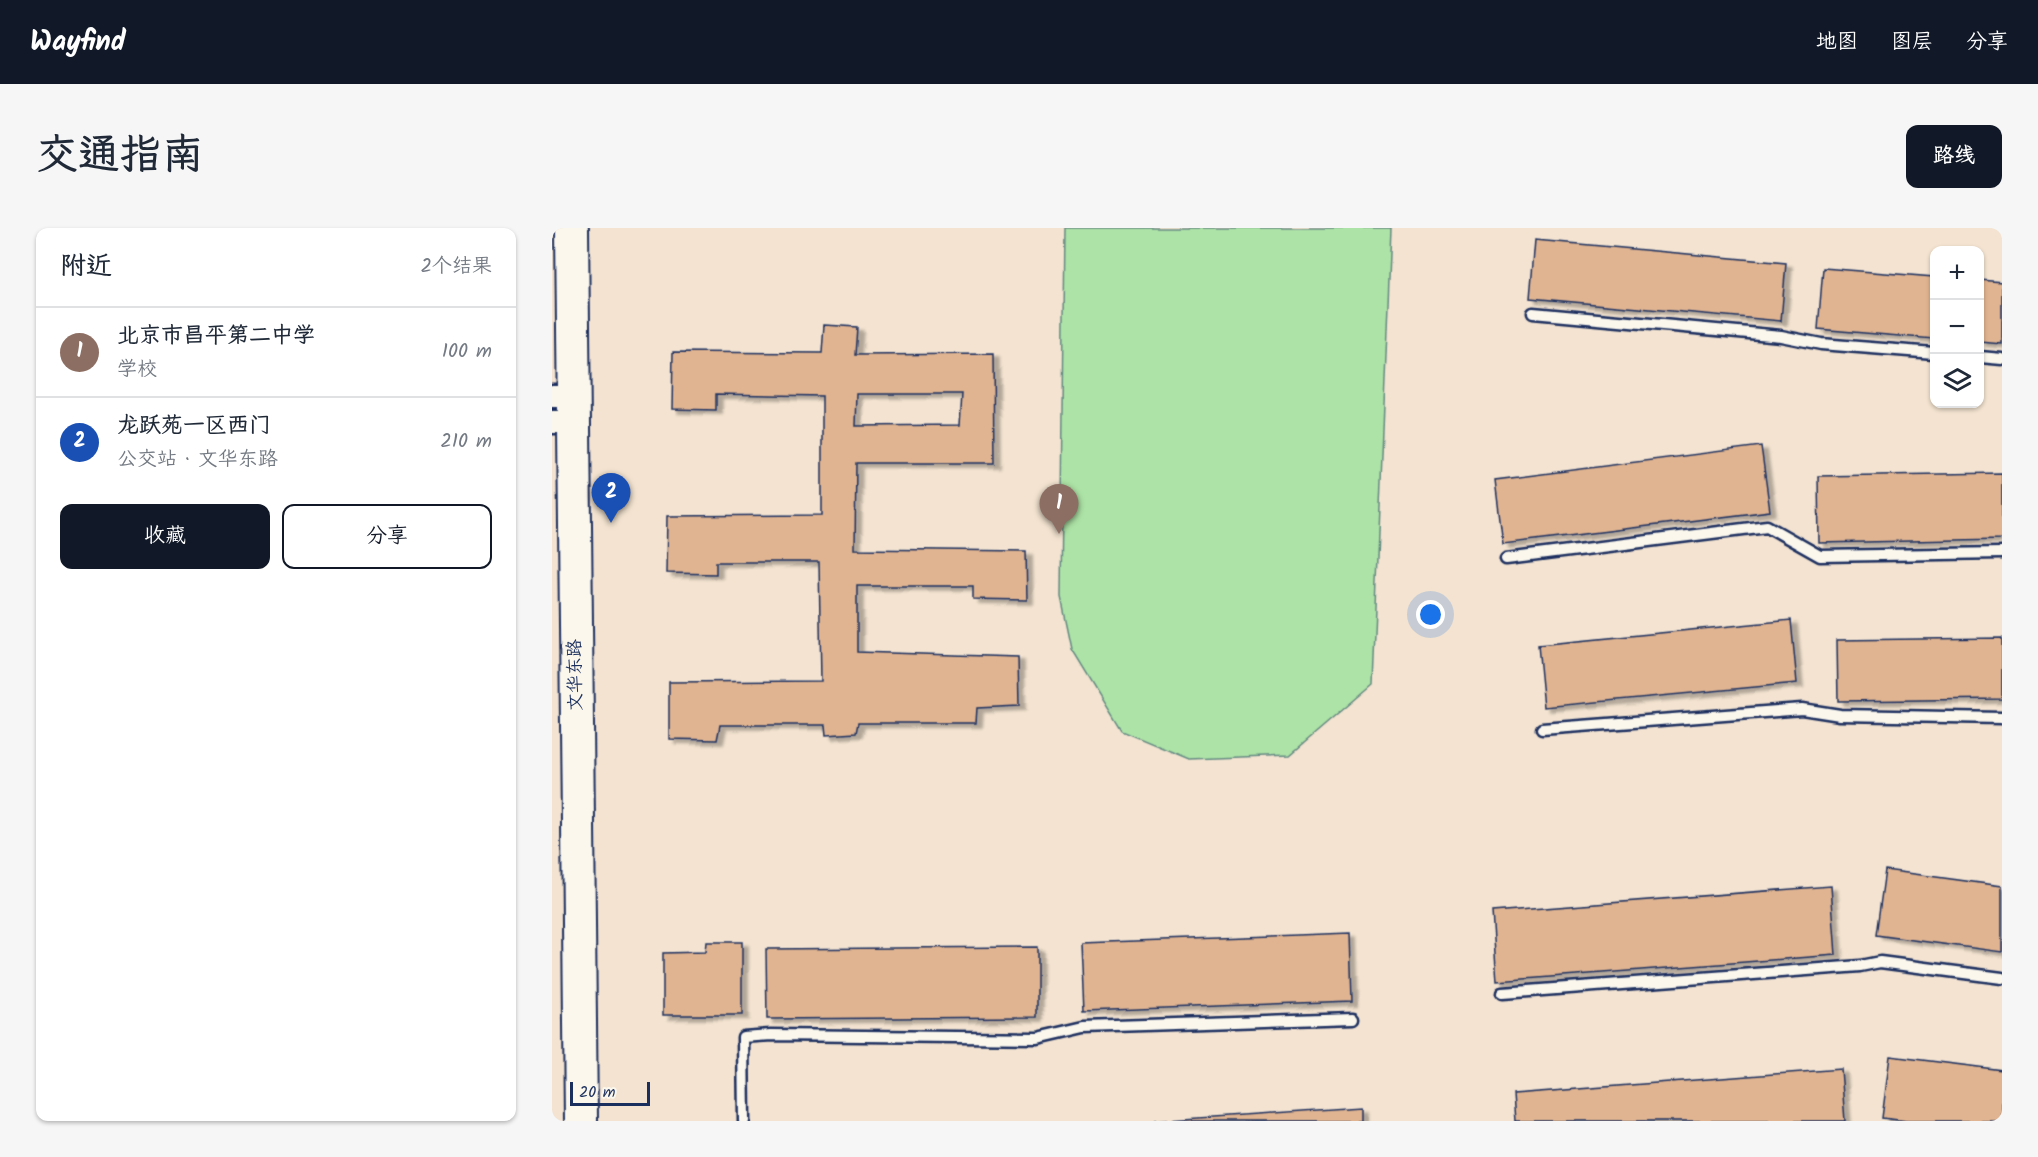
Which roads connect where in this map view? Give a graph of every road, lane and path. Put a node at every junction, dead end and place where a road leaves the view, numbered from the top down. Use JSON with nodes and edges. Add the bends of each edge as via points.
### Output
{"nodes":[{"id":1,"x":572,"y":228,"type":"edge"},
{"id":2,"x":1533,"y":313,"type":"dead end"},
{"id":3,"x":1930,"y":353,"type":"edge"},
{"id":4,"x":1984,"y":357,"type":"edge"},
{"id":5,"x":2002,"y":358,"type":"edge"},
{"id":6,"x":563,"y":409,"type":"edge"},
{"id":7,"x":2002,"y":553,"type":"edge"},
{"id":8,"x":1506,"y":558,"type":"dead end"},
{"id":9,"x":2002,"y":718,"type":"edge"},
{"id":10,"x":1542,"y":729,"type":"dead end"},
{"id":11,"x":2002,"y":978,"type":"edge"},
{"id":12,"x":1502,"y":993,"type":"dead end"},
{"id":13,"x":1353,"y":1018,"type":"dead end"},
{"id":14,"x":580,"y":1121,"type":"edge"},
{"id":15,"x":744,"y":1121,"type":"edge"}],
"edges":[{"from":1,"to":6,"type":"street","name":"文华东路"},
{"from":2,"to":3,"type":"lane"},
{"from":4,"to":5,"type":"lane"},
{"from":6,"to":14,"type":"street","name":"文华东路"},
{"from":7,"to":8,"type":"lane","via":[[1820,556],[1767,526]]},
{"from":9,"to":10,"type":"lane","via":[[1840,715],[1802,709]]},
{"from":11,"to":12,"type":"lane","via":[[1880,962]]},
{"from":13,"to":15,"type":"lane","via":[[1085,1027],[1038,1038],[743,1037]]}]}
